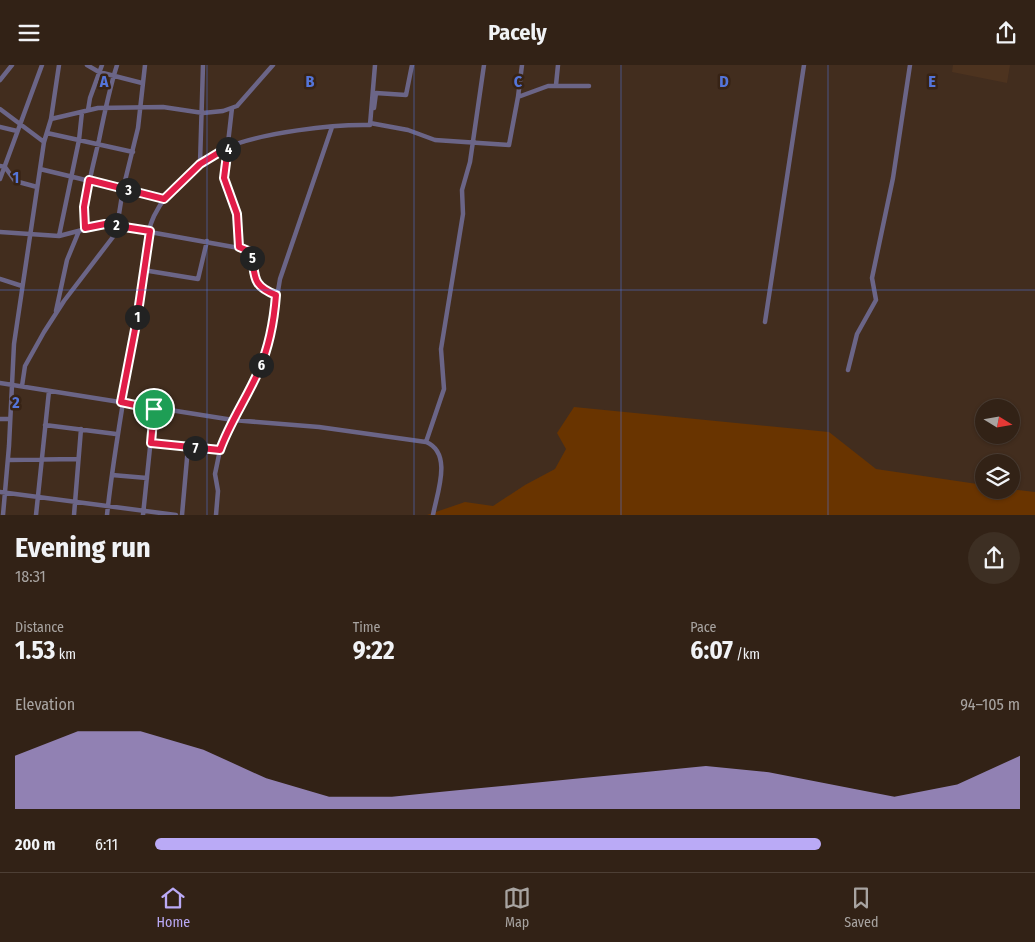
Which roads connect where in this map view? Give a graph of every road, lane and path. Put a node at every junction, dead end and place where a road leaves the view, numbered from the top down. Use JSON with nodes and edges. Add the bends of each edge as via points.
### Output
{"nodes":[{"id":1,"x":12,"y":65,"type":"edge"},
{"id":2,"x":42,"y":65,"type":"edge"},
{"id":3,"x":59,"y":65,"type":"edge"},
{"id":4,"x":87,"y":65,"type":"edge"},
{"id":5,"x":102,"y":65,"type":"edge"},
{"id":6,"x":117,"y":65,"type":"edge"},
{"id":7,"x":145,"y":65,"type":"edge"},
{"id":8,"x":203,"y":65,"type":"edge"},
{"id":9,"x":273,"y":65,"type":"edge"},
{"id":10,"x":375,"y":65,"type":"edge"},
{"id":11,"x":412,"y":65,"type":"edge"},
{"id":12,"x":484,"y":65,"type":"edge"},
{"id":13,"x":522,"y":65,"type":"edge"},
{"id":14,"x":558,"y":65,"type":"edge"},
{"id":15,"x":804,"y":65,"type":"edge"},
{"id":16,"x":910,"y":65,"type":"edge"},
{"id":17,"x":99,"y":72,"type":"junction"},
{"id":18,"x":114,"y":76,"type":"junction"},
{"id":19,"x":0,"y":80,"type":"edge"},
{"id":20,"x":142,"y":83,"type":"junction"},
{"id":21,"x":556,"y":85,"type":"junction"},
{"id":22,"x":589,"y":86,"type":"dead end"},
{"id":23,"x":518,"y":97,"type":"junction"},
{"id":24,"x":140,"y":107,"type":"junction"},
{"id":25,"x":104,"y":108,"type":"junction"},
{"id":26,"x":232,"y":108,"type":"junction"},
{"id":27,"x":0,"y":109,"type":"edge"},
{"id":28,"x":88,"y":110,"type":"junction"},
{"id":29,"x":82,"y":112,"type":"junction"},
{"id":30,"x":203,"y":113,"type":"junction"},
{"id":31,"x":50,"y":119,"type":"junction"},
{"id":32,"x":20,"y":125,"type":"junction"},
{"id":33,"x":370,"y":125,"type":"junction"},
{"id":34,"x":0,"y":127,"type":"edge"},
{"id":35,"x":332,"y":127,"type":"junction"},
{"id":36,"x":17,"y":131,"type":"junction"},
{"id":37,"x":47,"y":133,"type":"junction"},
{"id":38,"x":79,"y":140,"type":"junction"},
{"id":39,"x":44,"y":142,"type":"junction"},
{"id":40,"x":473,"y":142,"type":"junction"},
{"id":41,"x":98,"y":144,"type":"junction"},
{"id":42,"x":228,"y":147,"type":"junction"},
{"id":43,"x":133,"y":152,"type":"junction"},
{"id":44,"x":200,"y":164,"type":"junction"},
{"id":45,"x":2,"y":167,"type":"edge"},
{"id":46,"x":40,"y":169,"type":"junction"},
{"id":47,"x":72,"y":176,"type":"junction"},
{"id":48,"x":0,"y":179,"type":"edge"},
{"id":49,"x":89,"y":180,"type":"junction"},
{"id":50,"x":37,"y":187,"type":"junction"},
{"id":51,"x":123,"y":189,"type":"junction"},
{"id":52,"x":164,"y":199,"type":"junction"},
{"id":53,"x":118,"y":225,"type":"junction"},
{"id":54,"x":85,"y":228,"type":"junction"},
{"id":55,"x":78,"y":231,"type":"junction"},
{"id":56,"x":150,"y":231,"type":"junction"},
{"id":57,"x":0,"y":232,"type":"edge"},
{"id":58,"x":31,"y":235,"type":"junction"},
{"id":59,"x":58,"y":236,"type":"junction"},
{"id":60,"x":207,"y":241,"type":"junction"},
{"id":61,"x":239,"y":247,"type":"junction"},
{"id":62,"x":143,"y":270,"type":"junction"},
{"id":63,"x":0,"y":279,"type":"edge"},
{"id":64,"x":22,"y":287,"type":"junction"},
{"id":65,"x":276,"y":295,"type":"junction"},
{"id":66,"x":55,"y":316,"type":"junction"},
{"id":67,"x":765,"y":322,"type":"dead end"},
{"id":68,"x":848,"y":370,"type":"dead end"},
{"id":69,"x":0,"y":383,"type":"edge"},
{"id":70,"x":12,"y":385,"type":"junction"},
{"id":71,"x":22,"y":387,"type":"junction"},
{"id":72,"x":49,"y":391,"type":"junction"},
{"id":73,"x":121,"y":402,"type":"junction"},
{"id":74,"x":154,"y":409,"type":"junction"},
{"id":75,"x":0,"y":419,"type":"edge"},
{"id":76,"x":10,"y":419,"type":"junction"},
{"id":77,"x":233,"y":420,"type":"junction"},
{"id":78,"x":45,"y":425,"type":"junction"},
{"id":79,"x":81,"y":429,"type":"junction"},
{"id":80,"x":116,"y":434,"type":"junction"},
{"id":81,"x":426,"y":442,"type":"junction"},
{"id":82,"x":151,"y":443,"type":"junction"},
{"id":83,"x":188,"y":447,"type":"junction"},
{"id":84,"x":220,"y":450,"type":"junction"},
{"id":85,"x":78,"y":459,"type":"junction"},
{"id":86,"x":8,"y":460,"type":"junction"},
{"id":87,"x":42,"y":460,"type":"junction"},
{"id":88,"x":112,"y":475,"type":"junction"},
{"id":89,"x":147,"y":478,"type":"junction"},
{"id":90,"x":0,"y":492,"type":"edge"},
{"id":91,"x":6,"y":493,"type":"junction"},
{"id":92,"x":38,"y":498,"type":"junction"},
{"id":93,"x":75,"y":501,"type":"junction"},
{"id":94,"x":108,"y":505,"type":"junction"},
{"id":95,"x":143,"y":512,"type":"edge"},
{"id":96,"x":3,"y":515,"type":"edge"},
{"id":97,"x":36,"y":515,"type":"edge"},
{"id":98,"x":74,"y":515,"type":"edge"},
{"id":99,"x":107,"y":515,"type":"edge"},
{"id":100,"x":176,"y":515,"type":"edge"},
{"id":101,"x":182,"y":515,"type":"edge"},
{"id":102,"x":216,"y":515,"type":"edge"},
{"id":103,"x":433,"y":515,"type":"edge"}],
"edges":[{"from":1,"to":19,"type":"street"},
{"from":2,"to":32,"type":"street"},
{"from":3,"to":31,"type":"street"},
{"from":4,"to":17,"type":"street"},
{"from":5,"to":17,"type":"street"},
{"from":6,"to":18,"type":"street"},
{"from":7,"to":20,"type":"street"},
{"from":8,"to":30,"type":"street"},
{"from":9,"to":26,"type":"street"},
{"from":10,"to":33,"type":"street"},
{"from":11,"to":33,"type":"street","via":[[406,95],[376,93]]},
{"from":12,"to":40,"type":"street"},
{"from":13,"to":23,"type":"street"},
{"from":14,"to":21,"type":"street"},
{"from":15,"to":67,"type":"street"},
{"from":16,"to":68,"type":"street","via":[[893,178],[872,278],[876,300],[856,334]]},
{"from":17,"to":18,"type":"street"},
{"from":17,"to":28,"type":"street"},
{"from":18,"to":20,"type":"street"},
{"from":18,"to":25,"type":"street"},
{"from":20,"to":24,"type":"street"},
{"from":21,"to":22,"type":"street"},
{"from":21,"to":23,"type":"street"},
{"from":23,"to":40,"type":"street","via":[[509,145]]},
{"from":24,"to":25,"type":"street"},
{"from":24,"to":30,"type":"street"},
{"from":24,"to":43,"type":"street"},
{"from":25,"to":28,"type":"street"},
{"from":25,"to":41,"type":"street"},
{"from":26,"to":30,"type":"street"},
{"from":26,"to":42,"type":"street"},
{"from":27,"to":32,"type":"street"},
{"from":28,"to":29,"type":"street"},
{"from":29,"to":31,"type":"street"},
{"from":29,"to":38,"type":"street"},
{"from":30,"to":44,"type":"street"},
{"from":31,"to":37,"type":"street"},
{"from":32,"to":36,"type":"street"},
{"from":32,"to":39,"type":"street"},
{"from":33,"to":35,"type":"street"},
{"from":33,"to":40,"type":"street","via":[[408,130],[435,140]]},
{"from":34,"to":36,"type":"street"},
{"from":35,"to":42,"type":"street","via":[[248,140]]},
{"from":35,"to":65,"type":"street"},
{"from":36,"to":45,"type":"street"},
{"from":37,"to":38,"type":"street"},
{"from":37,"to":39,"type":"street"},
{"from":38,"to":41,"type":"street"},
{"from":38,"to":47,"type":"street"},
{"from":39,"to":46,"type":"street"},
{"from":40,"to":81,"type":"street","via":[[462,190],[463,214],[442,349],[444,389]]},
{"from":41,"to":43,"type":"street"},
{"from":41,"to":49,"type":"street"},
{"from":42,"to":44,"type":"street"},
{"from":42,"to":61,"type":"street","via":[[224,178],[237,214]]},
{"from":43,"to":51,"type":"street"},
{"from":44,"to":52,"type":"street"},
{"from":45,"to":48,"type":"street"},
{"from":45,"to":50,"type":"street","via":[[15,181]]},
{"from":46,"to":47,"type":"street"},
{"from":46,"to":50,"type":"street"},
{"from":47,"to":49,"type":"street"},
{"from":47,"to":59,"type":"street"},
{"from":49,"to":51,"type":"street"},
{"from":49,"to":54,"type":"street","via":[[84,207]]},
{"from":50,"to":58,"type":"street"},
{"from":51,"to":52,"type":"street"},
{"from":51,"to":53,"type":"street"},
{"from":52,"to":56,"type":"street"},
{"from":53,"to":54,"type":"street"},
{"from":53,"to":56,"type":"street"},
{"from":53,"to":66,"type":"street","via":[[113,239]]},
{"from":54,"to":55,"type":"street"},
{"from":55,"to":59,"type":"street"},
{"from":55,"to":66,"type":"street","via":[[67,260]]},
{"from":56,"to":60,"type":"street"},
{"from":56,"to":62,"type":"street"},
{"from":57,"to":58,"type":"street"},
{"from":58,"to":59,"type":"street"},
{"from":58,"to":64,"type":"street"},
{"from":60,"to":61,"type":"street"},
{"from":60,"to":62,"type":"street","via":[[198,279]]},
{"from":61,"to":65,"type":"street","via":[[251,252],[256,281]]},
{"from":62,"to":73,"type":"street"},
{"from":63,"to":64,"type":"street"},
{"from":64,"to":70,"type":"street"},
{"from":65,"to":77,"type":"street","via":[[272,327],[260,368]]},
{"from":66,"to":71,"type":"street","via":[[28,361],[22,375]]},
{"from":69,"to":70,"type":"street"},
{"from":70,"to":71,"type":"street"},
{"from":70,"to":76,"type":"street"},
{"from":71,"to":72,"type":"street"},
{"from":72,"to":73,"type":"street"},
{"from":72,"to":78,"type":"street"},
{"from":73,"to":74,"type":"street"},
{"from":73,"to":80,"type":"street"},
{"from":74,"to":77,"type":"street"},
{"from":74,"to":82,"type":"street"},
{"from":75,"to":76,"type":"street"},
{"from":76,"to":86,"type":"street"},
{"from":77,"to":81,"type":"street","via":[[319,427]]},
{"from":77,"to":84,"type":"street"},
{"from":78,"to":79,"type":"street"},
{"from":78,"to":87,"type":"street"},
{"from":79,"to":80,"type":"street"},
{"from":79,"to":85,"type":"street"},
{"from":80,"to":88,"type":"street"},
{"from":81,"to":103,"type":"street","via":[[435,447],[441,459]]},
{"from":82,"to":83,"type":"street"},
{"from":82,"to":89,"type":"street"},
{"from":83,"to":84,"type":"street"},
{"from":83,"to":101,"type":"street"},
{"from":84,"to":102,"type":"street","via":[[215,474],[218,491]]},
{"from":85,"to":87,"type":"street"},
{"from":85,"to":93,"type":"street"},
{"from":86,"to":87,"type":"street"},
{"from":86,"to":91,"type":"street"},
{"from":87,"to":92,"type":"street"},
{"from":88,"to":89,"type":"street"},
{"from":88,"to":94,"type":"street"},
{"from":89,"to":95,"type":"street"},
{"from":90,"to":91,"type":"street"},
{"from":91,"to":92,"type":"street"},
{"from":91,"to":96,"type":"street"},
{"from":92,"to":93,"type":"street"},
{"from":92,"to":97,"type":"street"},
{"from":93,"to":94,"type":"street"},
{"from":93,"to":98,"type":"street"},
{"from":94,"to":95,"type":"street"},
{"from":94,"to":99,"type":"street"},
{"from":95,"to":100,"type":"street"}]}
